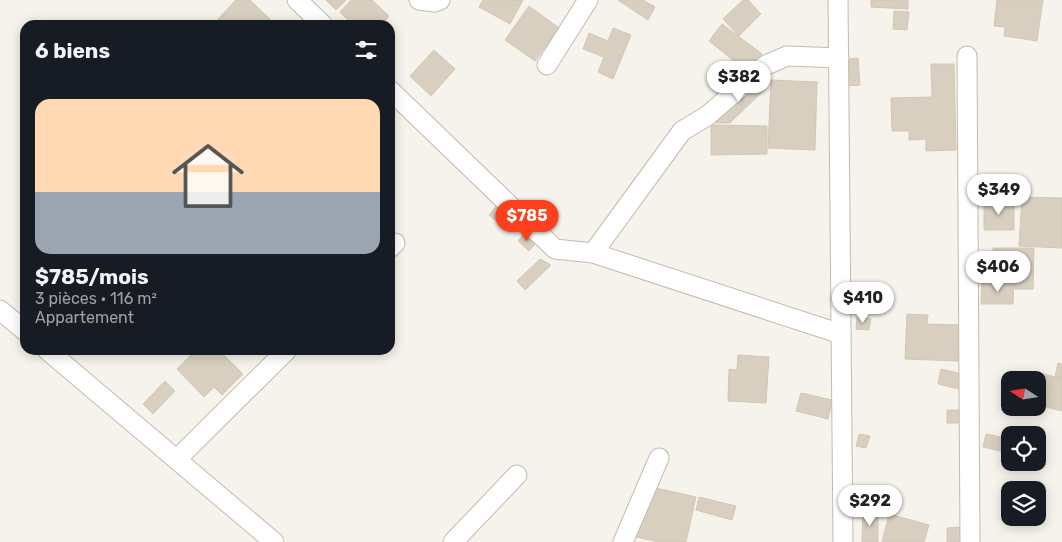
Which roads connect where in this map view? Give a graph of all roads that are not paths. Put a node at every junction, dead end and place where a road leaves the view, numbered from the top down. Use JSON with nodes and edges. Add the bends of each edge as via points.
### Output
{"nodes":[{"id":1,"x":297,"y":0,"type":"edge"},
{"id":2,"x":419,"y":0,"type":"edge"},
{"id":3,"x":440,"y":0,"type":"edge"},
{"id":4,"x":588,"y":0,"type":"edge"},
{"id":5,"x":838,"y":0,"type":"edge"},
{"id":6,"x":318,"y":20,"type":"edge"},
{"id":7,"x":967,"y":56,"type":"dead end"},
{"id":8,"x":839,"y":58,"type":"junction"},
{"id":9,"x":547,"y":65,"type":"dead end"},
{"id":10,"x":395,"y":95,"type":"edge"},
{"id":11,"x":593,"y":253,"type":"junction"},
{"id":12,"x":0,"y":310,"type":"edge"},
{"id":13,"x":20,"y":327,"type":"edge"},
{"id":14,"x":841,"y":334,"type":"junction"},
{"id":15,"x":54,"y":355,"type":"edge"},
{"id":16,"x":282,"y":355,"type":"edge"},
{"id":17,"x":659,"y":458,"type":"dead end"},
{"id":18,"x":177,"y":459,"type":"junction"},
{"id":19,"x":517,"y":475,"type":"dead end"},
{"id":20,"x":274,"y":542,"type":"edge"},
{"id":21,"x":454,"y":542,"type":"edge"},
{"id":22,"x":623,"y":542,"type":"edge"},
{"id":23,"x":843,"y":542,"type":"edge"},
{"id":24,"x":970,"y":542,"type":"edge"}],
"edges":[{"from":1,"to":6,"type":"street"},
{"from":2,"to":3,"type":"street"},
{"from":4,"to":9,"type":"street"},
{"from":5,"to":8,"type":"street"},
{"from":7,"to":24,"type":"street"},
{"from":8,"to":11,"type":"street","via":[[787,56],[766,64],[708,116],[682,131]]},
{"from":8,"to":14,"type":"street"},
{"from":10,"to":11,"type":"street","via":[[556,249]]},
{"from":11,"to":14,"type":"street"},
{"from":12,"to":13,"type":"street"},
{"from":14,"to":23,"type":"street"},
{"from":15,"to":18,"type":"street"},
{"from":16,"to":18,"type":"street"},
{"from":17,"to":22,"type":"street"},
{"from":18,"to":20,"type":"street"},
{"from":19,"to":21,"type":"street"}]}
